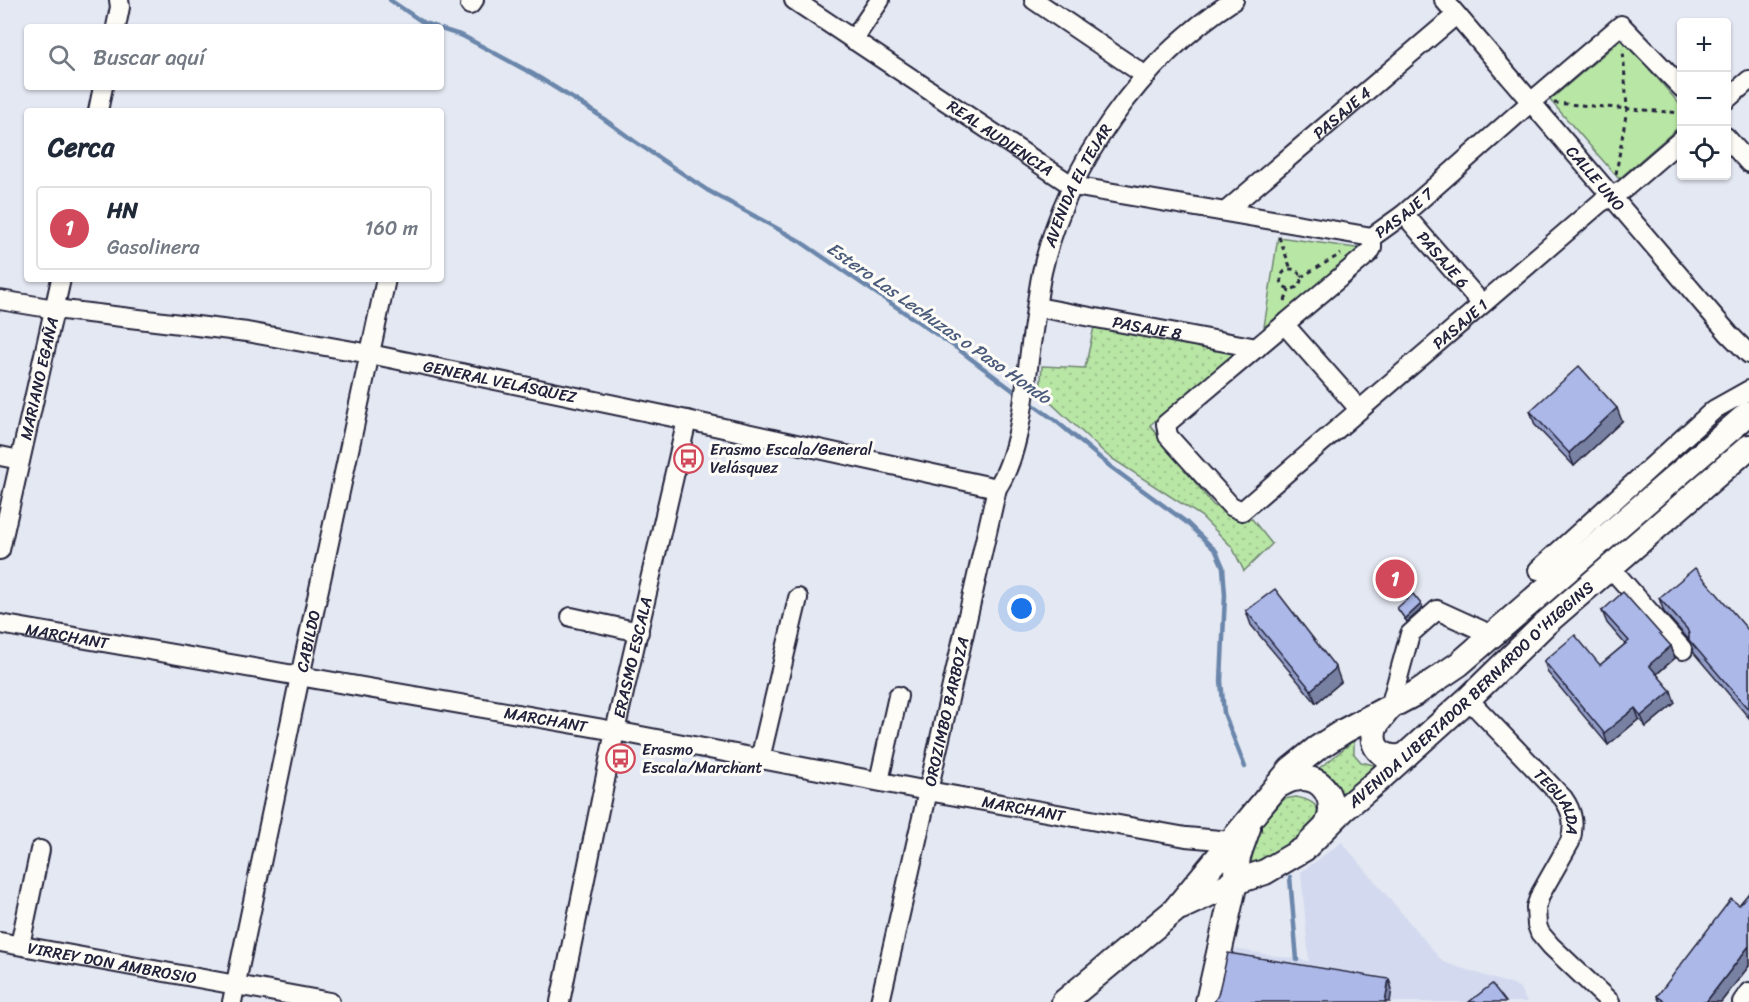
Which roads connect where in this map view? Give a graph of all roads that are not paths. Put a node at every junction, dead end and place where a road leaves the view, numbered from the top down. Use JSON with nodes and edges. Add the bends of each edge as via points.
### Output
{"nodes":[{"id":1,"x":119,"y":0,"type":"edge"},
{"id":2,"x":794,"y":0,"type":"edge"},
{"id":3,"x":880,"y":0,"type":"edge"},
{"id":4,"x":1034,"y":0,"type":"edge"},
{"id":5,"x":1234,"y":0,"type":"edge"},
{"id":6,"x":1444,"y":0,"type":"edge"},
{"id":7,"x":1055,"y":6,"type":"edge"},
{"id":8,"x":1456,"y":15,"type":"junction"},
{"id":9,"x":117,"y":24,"type":"edge"},
{"id":10,"x":853,"y":40,"type":"junction"},
{"id":11,"x":1146,"y":76,"type":"junction"},
{"id":12,"x":1749,"y":80,"type":"edge"},
{"id":13,"x":1677,"y":82,"type":"edge"},
{"id":14,"x":102,"y":90,"type":"edge"},
{"id":15,"x":1731,"y":95,"type":"edge"},
{"id":16,"x":1531,"y":102,"type":"junction"},
{"id":17,"x":99,"y":108,"type":"edge"},
{"id":18,"x":1677,"y":142,"type":"edge"},
{"id":19,"x":1731,"y":142,"type":"edge"},
{"id":20,"x":1749,"y":163,"type":"edge"},
{"id":21,"x":1073,"y":186,"type":"junction"},
{"id":22,"x":1611,"y":196,"type":"junction"},
{"id":23,"x":1226,"y":212,"type":"junction"},
{"id":24,"x":1404,"y":214,"type":"junction"},
{"id":25,"x":1372,"y":237,"type":"junction"},
{"id":26,"x":60,"y":282,"type":"edge"},
{"id":27,"x":385,"y":282,"type":"edge"},
{"id":28,"x":0,"y":300,"type":"edge"},
{"id":29,"x":1482,"y":304,"type":"junction"},
{"id":30,"x":1037,"y":307,"type":"junction"},
{"id":31,"x":55,"y":309,"type":"junction"},
{"id":32,"x":1284,"y":324,"type":"junction"},
{"id":33,"x":1257,"y":348,"type":"junction"},
{"id":34,"x":370,"y":354,"type":"junction"},
{"id":35,"x":1749,"y":354,"type":"edge"},
{"id":36,"x":1749,"y":390,"type":"edge"},
{"id":37,"x":1359,"y":409,"type":"junction"},
{"id":38,"x":1715,"y":409,"type":"junction"},
{"id":39,"x":1743,"y":418,"type":"edge"},
{"id":40,"x":687,"y":420,"type":"junction"},
{"id":41,"x":1019,"y":422,"type":"joint"},
{"id":42,"x":1749,"y":447,"type":"edge"},
{"id":43,"x":0,"y":456,"type":"edge"},
{"id":44,"x":20,"y":460,"type":"junction"},
{"id":45,"x":996,"y":488,"type":"junction"},
{"id":46,"x":1242,"y":511,"type":"joint"},
{"id":47,"x":0,"y":550,"type":"edge"},
{"id":48,"x":1564,"y":560,"type":"junction"},
{"id":49,"x":1610,"y":567,"type":"junction"},
{"id":50,"x":1538,"y":570,"type":"dead end"},
{"id":51,"x":798,"y":598,"type":"dead end"},
{"id":52,"x":571,"y":617,"type":"dead end"},
{"id":53,"x":0,"y":624,"type":"edge"},
{"id":54,"x":639,"y":632,"type":"junction"},
{"id":55,"x":1492,"y":635,"type":"junction"},
{"id":56,"x":1683,"y":650,"type":"dead end"},
{"id":57,"x":300,"y":676,"type":"junction"},
{"id":58,"x":898,"y":696,"type":"dead end"},
{"id":59,"x":1468,"y":699,"type":"junction"},
{"id":60,"x":1390,"y":707,"type":"junction"},
{"id":61,"x":615,"y":731,"type":"junction"},
{"id":62,"x":1406,"y":755,"type":"junction"},
{"id":63,"x":760,"y":759,"type":"junction"},
{"id":64,"x":879,"y":781,"type":"junction"},
{"id":65,"x":1277,"y":786,"type":"junction"},
{"id":66,"x":928,"y":790,"type":"junction"},
{"id":67,"x":1256,"y":813,"type":"junction"},
{"id":68,"x":1328,"y":825,"type":"junction"},
{"id":69,"x":1231,"y":841,"type":"junction"},
{"id":70,"x":40,"y":850,"type":"dead end"},
{"id":71,"x":1235,"y":882,"type":"junction"},
{"id":72,"x":1174,"y":911,"type":"junction"},
{"id":73,"x":0,"y":942,"type":"edge"},
{"id":74,"x":20,"y":945,"type":"junction"},
{"id":75,"x":233,"y":993,"type":"edge"},
{"id":76,"x":1749,"y":993,"type":"edge"},
{"id":77,"x":330,"y":1002,"type":"edge"},
{"id":78,"x":560,"y":1002,"type":"edge"},
{"id":79,"x":880,"y":1002,"type":"edge"},
{"id":80,"x":1064,"y":1002,"type":"edge"},
{"id":81,"x":1208,"y":1002,"type":"edge"},
{"id":82,"x":1610,"y":1002,"type":"edge"},
{"id":83,"x":1742,"y":1002,"type":"edge"}],
"edges":[{"from":1,"to":9,"type":"street"},
{"from":2,"to":10,"type":"street","name":"REAL AUDIENCIA"},
{"from":3,"to":10,"type":"street"},
{"from":4,"to":7,"type":"street"},
{"from":5,"to":11,"type":"street","name":"AVENIDA EL TEJAR","via":[[1185,38]]},
{"from":6,"to":8,"type":"street","name":"CALLE UNO"},
{"from":7,"to":11,"type":"street"},
{"from":8,"to":16,"type":"street","name":"CALLE UNO"},
{"from":8,"to":23,"type":"street","name":"PASAJE 4"},
{"from":10,"to":21,"type":"street","name":"REAL AUDIENCIA"},
{"from":11,"to":21,"type":"street","name":"AVENIDA EL TEJAR","via":[[1110,122]]},
{"from":12,"to":15,"type":"street"},
{"from":13,"to":16,"type":"street","name":"PASAJE 7","via":[[1621,25]]},
{"from":14,"to":17,"type":"street"},
{"from":16,"to":22,"type":"street","name":"CALLE UNO"},
{"from":16,"to":24,"type":"street","name":"PASAJE 7"},
{"from":18,"to":22,"type":"street","name":"PASAJE 1"},
{"from":19,"to":20,"type":"street"},
{"from":21,"to":23,"type":"street","name":"REAL AUDIENCIA"},
{"from":21,"to":30,"type":"street","name":"AVENIDA EL TEJAR","via":[[1042,272]]},
{"from":22,"to":29,"type":"street","name":"PASAJE 1"},
{"from":22,"to":35,"type":"street","name":"CALLE UNO"},
{"from":23,"to":25,"type":"street","name":"REAL AUDIENCIA"},
{"from":24,"to":25,"type":"street","name":"PASAJE 7"},
{"from":24,"to":29,"type":"street","name":"PASAJE 6"},
{"from":25,"to":32,"type":"street","name":"PASAJE 7","via":[[1369,253]]},
{"from":26,"to":31,"type":"street","name":"MARIANO EGAÑA"},
{"from":27,"to":34,"type":"street","name":"CABILDO"},
{"from":28,"to":31,"type":"street","name":"GENERAL VELÁSQUEZ"},
{"from":29,"to":37,"type":"street","name":"PASAJE 1"},
{"from":30,"to":33,"type":"street","name":"PASAJE 8"},
{"from":30,"to":41,"type":"street","name":"AVENIDA EL TEJAR"},
{"from":31,"to":34,"type":"street","name":"GENERAL VELÁSQUEZ","via":[[247,333]]},
{"from":31,"to":44,"type":"street","name":"MARIANO EGAÑA"},
{"from":32,"to":33,"type":"street","name":"PASAJE 7"},
{"from":32,"to":37,"type":"street"},
{"from":33,"to":46,"type":"street","name":"PASAJE 7","via":[[1166,424],[1168,436],[1231,506]]},
{"from":34,"to":40,"type":"street","name":"GENERAL VELÁSQUEZ"},
{"from":34,"to":57,"type":"street","name":"CABILDO"},
{"from":36,"to":38,"type":"street","name":"AVENIDA LIBERTADOR BERNARDO O'HIGGINS"},
{"from":37,"to":46,"type":"street","name":"PASAJE 1"},
{"from":38,"to":39,"type":"street","name":"AVENIDA LIBERTADOR BERNARDO O'HIGGINS"},
{"from":38,"to":48,"type":"street","name":"AVENIDA LIBERTADOR BERNARDO O'HIGGINS"},
{"from":39,"to":48,"type":"main road","name":"AVENIDA LIBERTADOR BERNARDO O'HIGGINS"},
{"from":40,"to":45,"type":"street","name":"GENERAL VELÁSQUEZ"},
{"from":40,"to":54,"type":"street","name":"ERASMO ESCALA"},
{"from":41,"to":45,"type":"street","name":"OROZIMBO BARBOZA","via":[[1008,469]]},
{"from":42,"to":49,"type":"main road","name":"AVENIDA LIBERTADOR BERNARDO O'HIGGINS"},
{"from":43,"to":44,"type":"street"},
{"from":44,"to":47,"type":"street","name":"MARIANO EGAÑA"},
{"from":45,"to":66,"type":"street","name":"OROZIMBO BARBOZA"},
{"from":48,"to":50,"type":"street","name":"AVENIDA LIBERTADOR BERNARDO O'HIGGINS"},
{"from":48,"to":55,"type":"main road","name":"AVENIDA LIBERTADOR BERNARDO O'HIGGINS"},
{"from":49,"to":56,"type":"street"},
{"from":49,"to":59,"type":"main road","name":"AVENIDA LIBERTADOR BERNARDO O'HIGGINS"},
{"from":51,"to":63,"type":"street"},
{"from":52,"to":54,"type":"street"},
{"from":53,"to":57,"type":"street","name":"MARCHANT"},
{"from":54,"to":61,"type":"street","name":"ERASMO ESCALA"},
{"from":55,"to":60,"type":"main road","name":"AVENIDA LIBERTADOR BERNARDO O'HIGGINS","via":[[1440,677]]},
{"from":55,"to":60,"type":"street","via":[[1437,610],[1410,634]]},
{"from":57,"to":61,"type":"street","name":"MARCHANT"},
{"from":57,"to":75,"type":"street","name":"CABILDO"},
{"from":58,"to":64,"type":"street"},
{"from":59,"to":62,"type":"main road","name":"AVENIDA LIBERTADOR BERNARDO O'HIGGINS"},
{"from":59,"to":82,"type":"street","name":"TEGUALDA","via":[[1571,810],[1570,842],[1541,893],[1536,907],[1537,925],[1545,940]]},
{"from":60,"to":62,"type":"main road","via":[[1375,727],[1376,746],[1389,757]]},
{"from":60,"to":65,"type":"main road","name":"AVENIDA LIBERTADOR BERNARDO O'HIGGINS","via":[[1316,749]]},
{"from":61,"to":63,"type":"street","name":"MARCHANT"},
{"from":61,"to":78,"type":"street","name":"ERASMO ESCALA"},
{"from":62,"to":68,"type":"main road","name":"AVENIDA LIBERTADOR BERNARDO O'HIGGINS"},
{"from":63,"to":64,"type":"street","name":"MARCHANT"},
{"from":64,"to":66,"type":"street","name":"MARCHANT"},
{"from":65,"to":67,"type":"main road","name":"AVENIDA LIBERTADOR BERNARDO O'HIGGINS"},
{"from":65,"to":68,"type":"main road","via":[[1294,778],[1317,783],[1330,799],[1332,813]]},
{"from":66,"to":69,"type":"street","name":"MARCHANT","via":[[1186,837]]},
{"from":66,"to":79,"type":"street","name":"OROZIMBO BARBOZA"},
{"from":67,"to":69,"type":"main road","name":"AVENIDA LIBERTADOR BERNARDO O'HIGGINS"},
{"from":67,"to":71,"type":"main road","via":[[1238,856]]},
{"from":68,"to":71,"type":"main road","name":"AVENIDA LIBERTADOR BERNARDO O'HIGGINS","via":[[1304,849],[1282,863]]},
{"from":69,"to":72,"type":"main road","name":"AVENIDA LIBERTADOR BERNARDO O'HIGGINS"},
{"from":70,"to":74,"type":"street"},
{"from":71,"to":72,"type":"main road","name":"AVENIDA LIBERTADOR BERNARDO O'HIGGINS"},
{"from":71,"to":81,"type":"main road"},
{"from":72,"to":80,"type":"main road","name":"AVENIDA LIBERTADOR BERNARDO O'HIGGINS"},
{"from":73,"to":74,"type":"street","name":"VIRREY DON AMBROSIO"},
{"from":74,"to":75,"type":"street","name":"VIRREY DON AMBROSIO"},
{"from":75,"to":77,"type":"street","name":"VIRREY DON AMBROSIO"},
{"from":76,"to":83,"type":"street"}]}
